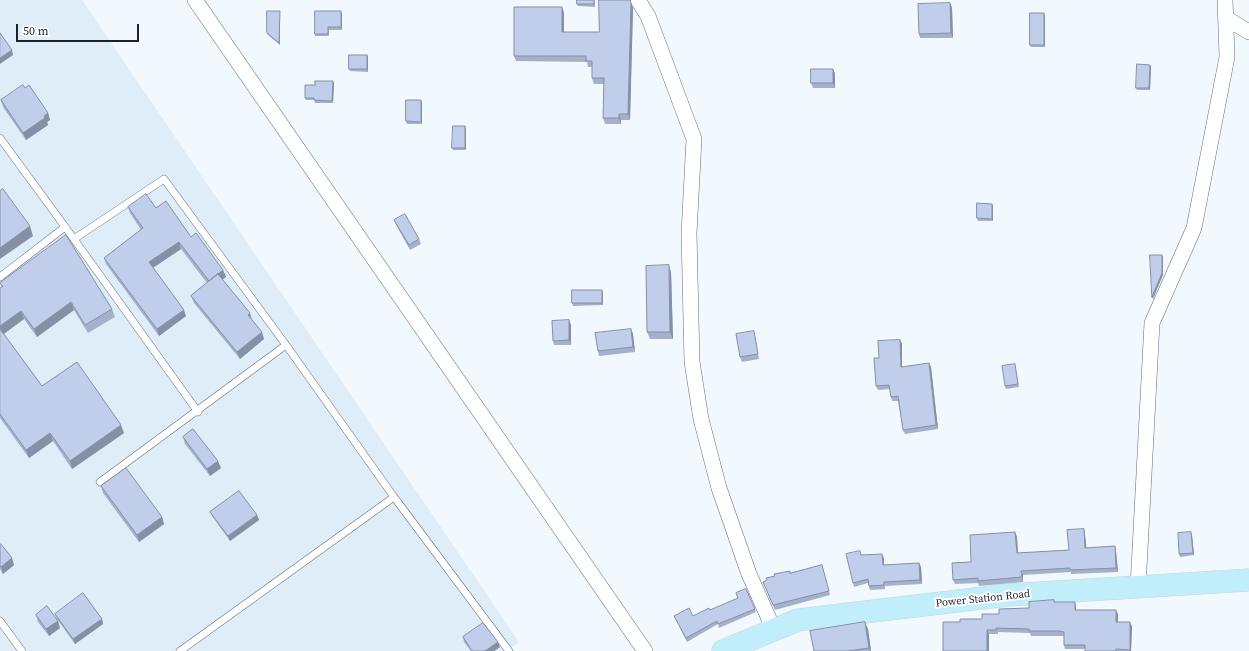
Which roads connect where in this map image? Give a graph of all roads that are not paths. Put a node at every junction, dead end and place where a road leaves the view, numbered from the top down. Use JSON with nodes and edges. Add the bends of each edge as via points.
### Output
{"nodes":[{"id":1,"x":195,"y":0,"type":"edge"},
{"id":2,"x":638,"y":0,"type":"edge"},
{"id":3,"x":1225,"y":0,"type":"edge"},
{"id":4,"x":1226,"y":18,"type":"junction"},
{"id":5,"x":1249,"y":32,"type":"edge"},
{"id":6,"x":0,"y":138,"type":"edge"},
{"id":7,"x":65,"y":227,"type":"junction"},
{"id":8,"x":74,"y":239,"type":"junction"},
{"id":9,"x":0,"y":277,"type":"edge"},
{"id":10,"x":286,"y":345,"type":"junction"},
{"id":11,"x":198,"y":412,"type":"junction"},
{"id":12,"x":100,"y":482,"type":"dead end"},
{"id":13,"x":394,"y":497,"type":"junction"},
{"id":14,"x":1249,"y":580,"type":"edge"},
{"id":15,"x":1138,"y":587,"type":"junction"},
{"id":16,"x":0,"y":620,"type":"edge"},
{"id":17,"x":774,"y":630,"type":"junction"},
{"id":18,"x":22,"y":651,"type":"edge"},
{"id":19,"x":180,"y":651,"type":"edge"},
{"id":20,"x":509,"y":651,"type":"edge"},
{"id":21,"x":645,"y":651,"type":"edge"},
{"id":22,"x":723,"y":651,"type":"edge"}],
"edges":[{"from":1,"to":21,"type":"street"},
{"from":2,"to":17,"type":"street","via":[[648,16],[694,139],[689,233],[692,362],[701,419],[719,488],[749,574]]},
{"from":3,"to":4,"type":"street"},
{"from":4,"to":5,"type":"street"},
{"from":4,"to":15,"type":"street","via":[[1227,57],[1194,228],[1152,323]]},
{"from":6,"to":7,"type":"lane"},
{"from":7,"to":8,"type":"lane"},
{"from":7,"to":9,"type":"lane"},
{"from":8,"to":10,"type":"lane","via":[[164,179]]},
{"from":8,"to":11,"type":"lane"},
{"from":10,"to":11,"type":"lane"},
{"from":10,"to":13,"type":"lane"},
{"from":11,"to":12,"type":"lane"},
{"from":13,"to":19,"type":"lane"},
{"from":13,"to":20,"type":"lane"},
{"from":14,"to":15,"type":"main road","name":"Power Station Road"},
{"from":15,"to":17,"type":"main road","name":"Power Station Road","via":[[1008,596],[798,620]]},
{"from":16,"to":18,"type":"lane"},
{"from":17,"to":22,"type":"main road","name":"Power Station Road"}]}
